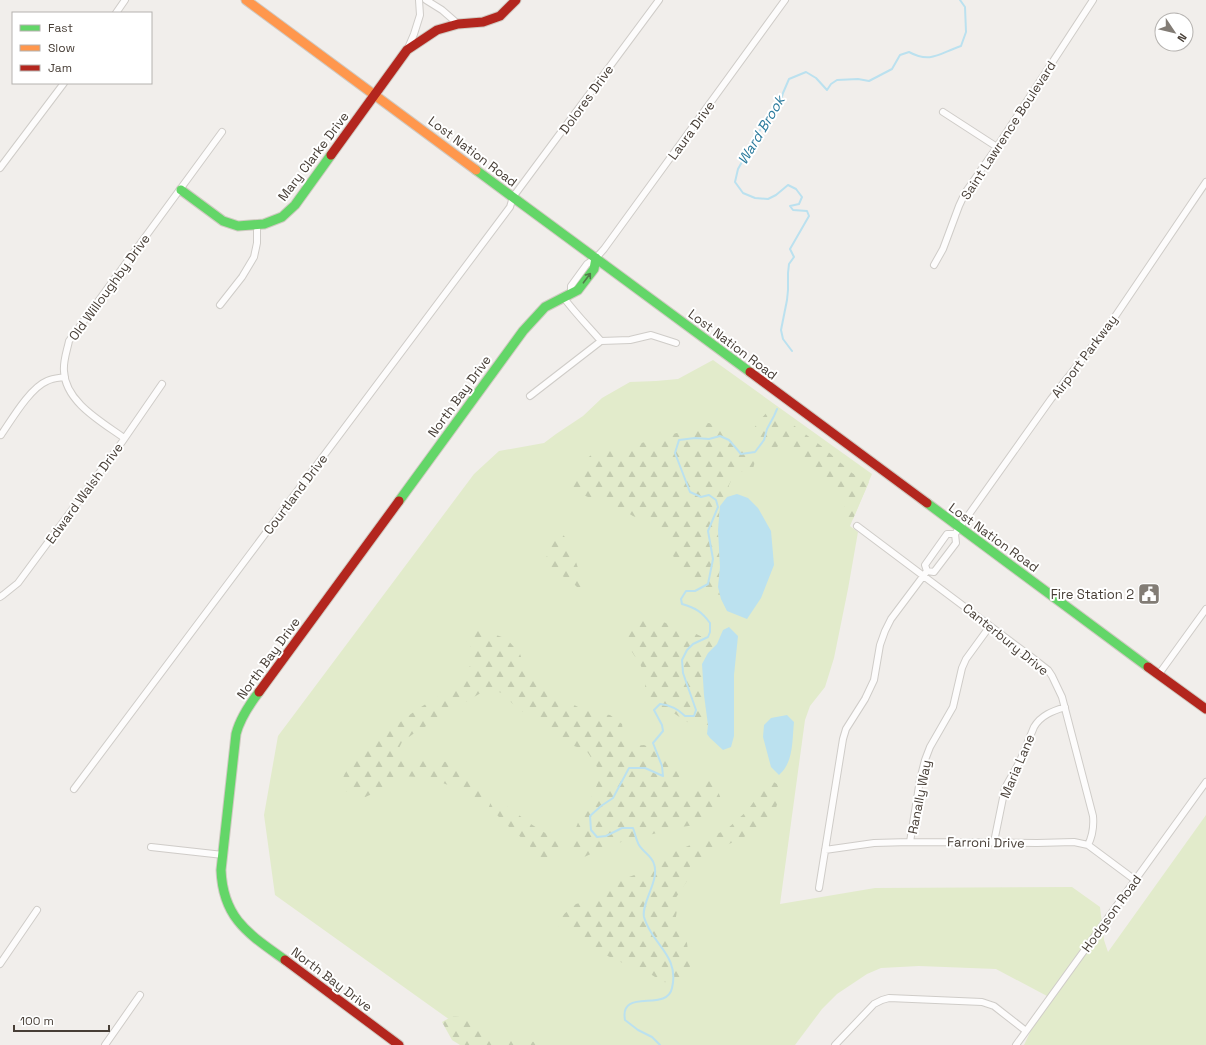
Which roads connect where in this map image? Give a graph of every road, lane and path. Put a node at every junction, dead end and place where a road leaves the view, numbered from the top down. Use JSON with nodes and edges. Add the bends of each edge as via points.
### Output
{"nodes":[{"id":1,"x":125,"y":0,"type":"edge"},
{"id":2,"x":246,"y":0,"type":"edge"},
{"id":3,"x":419,"y":0,"type":"edge"},
{"id":4,"x":426,"y":0,"type":"edge"},
{"id":5,"x":516,"y":0,"type":"edge"},
{"id":6,"x":659,"y":0,"type":"edge"},
{"id":7,"x":785,"y":0,"type":"edge"},
{"id":8,"x":1093,"y":0,"type":"edge"},
{"id":9,"x":117,"y":12,"type":"edge"},
{"id":10,"x":458,"y":24,"type":"junction"},
{"id":11,"x":407,"y":50,"type":"junction"},
{"id":12,"x":63,"y":84,"type":"edge"},
{"id":13,"x":375,"y":94,"type":"junction"},
{"id":14,"x":943,"y":112,"type":"dead end"},
{"id":15,"x":222,"y":132,"type":"dead end"},
{"id":16,"x":997,"y":147,"type":"junction"},
{"id":17,"x":0,"y":168,"type":"edge"},
{"id":18,"x":1206,"y":182,"type":"edge"},
{"id":19,"x":181,"y":190,"type":"junction"},
{"id":20,"x":514,"y":197,"type":"junction"},
{"id":21,"x":257,"y":225,"type":"junction"},
{"id":22,"x":596,"y":258,"type":"junction"},
{"id":23,"x":934,"y":266,"type":"dead end"},
{"id":24,"x":568,"y":296,"type":"junction"},
{"id":25,"x":220,"y":305,"type":"dead end"},
{"id":26,"x":601,"y":341,"type":"junction"},
{"id":27,"x":676,"y":343,"type":"dead end"},
{"id":28,"x":65,"y":377,"type":"junction"},
{"id":29,"x":162,"y":384,"type":"dead end"},
{"id":30,"x":530,"y":396,"type":"dead end"},
{"id":31,"x":1,"y":435,"type":"edge"},
{"id":32,"x":124,"y":438,"type":"junction"},
{"id":33,"x":857,"y":526,"type":"dead end"},
{"id":34,"x":957,"y":531,"type":"junction"},
{"id":35,"x":925,"y":573,"type":"junction"},
{"id":36,"x":0,"y":597,"type":"edge"},
{"id":37,"x":1206,"y":609,"type":"edge"},
{"id":38,"x":990,"y":626,"type":"junction"},
{"id":39,"x":1159,"y":674,"type":"junction"},
{"id":40,"x":1065,"y":707,"type":"junction"},
{"id":41,"x":1206,"y":709,"type":"edge"},
{"id":42,"x":1206,"y":782,"type":"edge"},
{"id":43,"x":74,"y":789,"type":"dead end"},
{"id":44,"x":910,"y":842,"type":"junction"},
{"id":45,"x":994,"y":842,"type":"junction"},
{"id":46,"x":1088,"y":845,"type":"junction"},
{"id":47,"x":151,"y":847,"type":"dead end"},
{"id":48,"x":825,"y":850,"type":"junction"},
{"id":49,"x":223,"y":855,"type":"junction"},
{"id":50,"x":1135,"y":880,"type":"junction"},
{"id":51,"x":819,"y":888,"type":"dead end"},
{"id":52,"x":37,"y":910,"type":"dead end"},
{"id":53,"x":0,"y":964,"type":"edge"},
{"id":54,"x":140,"y":995,"type":"dead end"},
{"id":55,"x":1026,"y":1030,"type":"junction"},
{"id":56,"x":105,"y":1045,"type":"edge"},
{"id":57,"x":399,"y":1045,"type":"edge"},
{"id":58,"x":835,"y":1045,"type":"edge"},
{"id":59,"x":1016,"y":1045,"type":"edge"}],
"edges":[{"from":1,"to":9,"type":"street"},
{"from":2,"to":13,"type":"street","name":"Lost Nation Road"},
{"from":3,"to":11,"type":"street","via":[[420,15]]},
{"from":4,"to":10,"type":"street"},
{"from":5,"to":10,"type":"street","via":[[500,16],[483,22]]},
{"from":6,"to":20,"type":"street","name":"Dolores Drive"},
{"from":7,"to":22,"type":"street","name":"Laura Drive"},
{"from":8,"to":16,"type":"street","name":"Saint Lawrence Boulevard"},
{"from":10,"to":11,"type":"street","via":[[437,30]]},
{"from":11,"to":13,"type":"street","name":"Mary Clarke Drive"},
{"from":12,"to":17,"type":"street"},
{"from":13,"to":20,"type":"street","name":"Lost Nation Road"},
{"from":13,"to":21,"type":"street","name":"Mary Clarke Drive","via":[[295,205],[282,217]]},
{"from":14,"to":16,"type":"street"},
{"from":15,"to":19,"type":"street","name":"Old Willoughby Drive"},
{"from":16,"to":23,"type":"street","name":"Saint Lawrence Boulevard","via":[[965,193]]},
{"from":18,"to":34,"type":"street","name":"Airport Parkway","via":[[1112,321],[1051,399]]},
{"from":19,"to":21,"type":"street","name":"Mary Clarke Drive","via":[[223,221],[238,226]]},
{"from":19,"to":28,"type":"street","name":"Old Willoughby Drive","via":[[69,341]]},
{"from":20,"to":22,"type":"street","name":"Lost Nation Road"},
{"from":20,"to":43,"type":"street","name":"Courtland Drive","via":[[509,209]]},
{"from":21,"to":25,"type":"street","via":[[258,244],[254,257]]},
{"from":22,"to":24,"type":"street","name":"North Bay Drive","via":[[592,272],[578,290]]},
{"from":22,"to":34,"type":"street","name":"Lost Nation Road"},
{"from":24,"to":26,"type":"street","via":[[574,311]]},
{"from":24,"to":49,"type":"street","name":"North Bay Drive","via":[[545,307],[523,331],[243,715],[236,734]]},
{"from":26,"to":27,"type":"street","via":[[630,340],[651,335]]},
{"from":26,"to":30,"type":"street"},
{"from":28,"to":31,"type":"street","via":[[45,381],[32,392]]},
{"from":28,"to":32,"type":"street","name":"Old Willoughby Drive","via":[[78,404]]},
{"from":29,"to":32,"type":"street","name":"Edward Walsh Drive"},
{"from":32,"to":36,"type":"street","name":"Edward Walsh Drive","via":[[18,582]]},
{"from":33,"to":35,"type":"street","name":"Canterbury Drive"},
{"from":34,"to":35,"type":"street","via":[[947,534],[925,565]]},
{"from":34,"to":35,"type":"street","via":[[956,544],[934,572]]},
{"from":34,"to":39,"type":"street","name":"Lost Nation Road"},
{"from":35,"to":38,"type":"street","name":"Canterbury Drive"},
{"from":35,"to":48,"type":"street","via":[[891,619],[880,645],[872,685],[846,728]]},
{"from":37,"to":39,"type":"street"},
{"from":38,"to":40,"type":"street","name":"Canterbury Drive","via":[[1048,670]]},
{"from":38,"to":44,"type":"street","name":"Ranally Way","via":[[964,663],[953,707],[925,760]]},
{"from":39,"to":41,"type":"street","name":"Lost Nation Road"},
{"from":40,"to":45,"type":"street","name":"Maria Lane","via":[[1044,715],[1036,722],[1020,761],[1005,788]]},
{"from":40,"to":46,"type":"street","name":"Canterbury Drive","via":[[1093,816],[1093,830]]},
{"from":42,"to":50,"type":"street","name":"Hodgson Road"},
{"from":44,"to":45,"type":"street","name":"Farroni Drive"},
{"from":44,"to":48,"type":"street","name":"Farroni Drive","via":[[861,844]]},
{"from":45,"to":46,"type":"street","name":"Farroni Drive","via":[[1074,842]]},
{"from":46,"to":50,"type":"street","name":"Farroni Drive"},
{"from":47,"to":49,"type":"street"},
{"from":48,"to":51,"type":"street"},
{"from":49,"to":57,"type":"street","name":"North Bay Drive","via":[[221,885],[230,910],[239,924]]},
{"from":50,"to":55,"type":"street","name":"Hodgson Road"},
{"from":52,"to":53,"type":"street"},
{"from":54,"to":56,"type":"street"},
{"from":55,"to":58,"type":"street","via":[[994,1006],[982,1002],[889,998],[874,1004]]},
{"from":55,"to":59,"type":"street","name":"Hodgson Road"}]}
